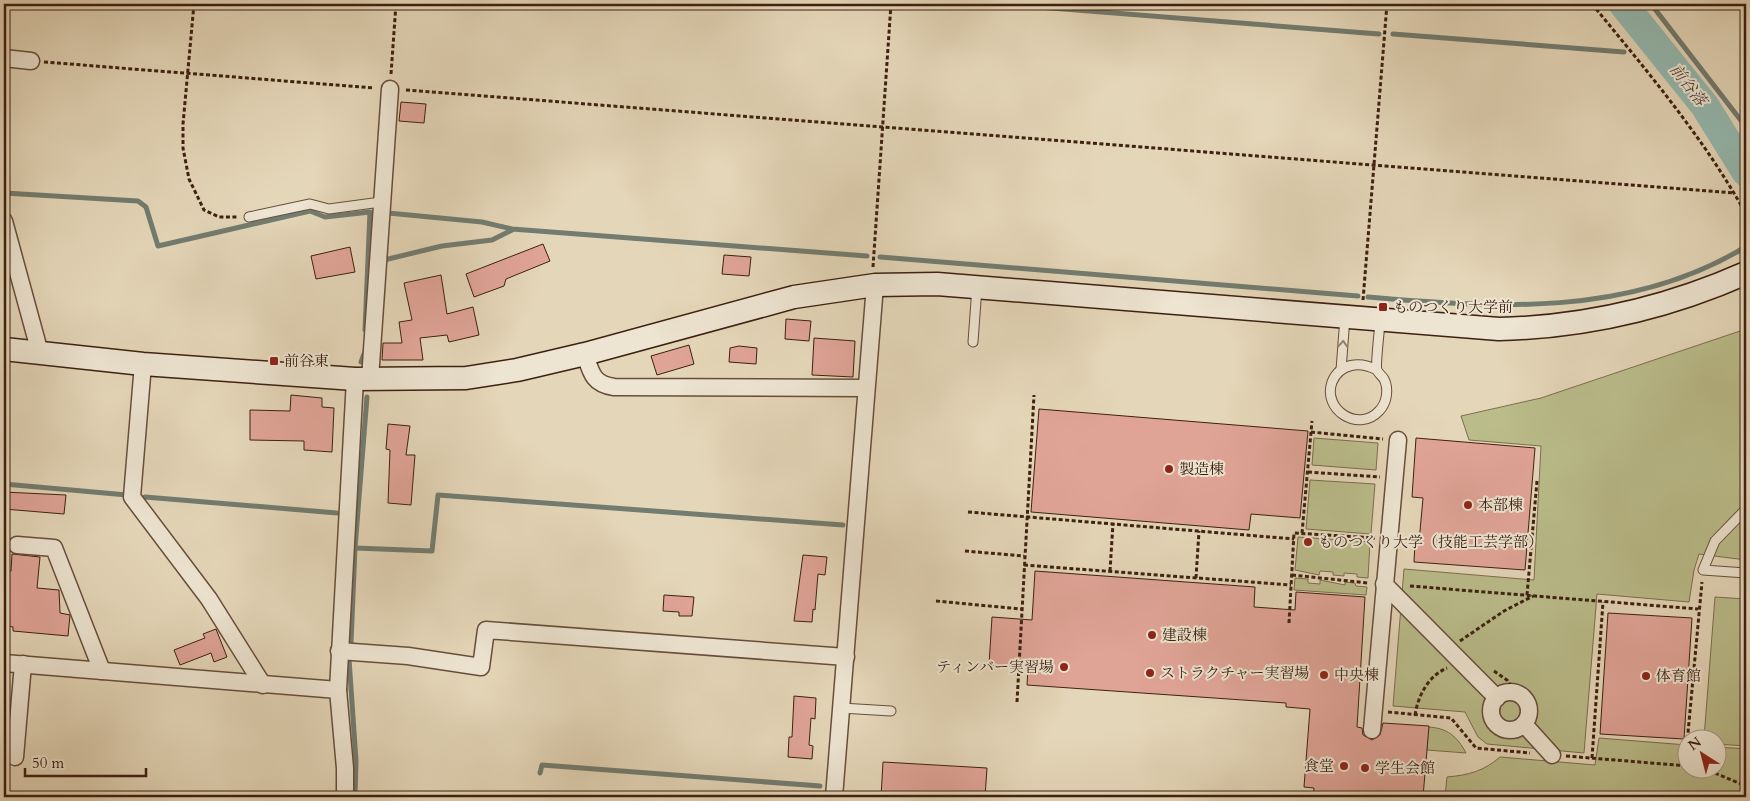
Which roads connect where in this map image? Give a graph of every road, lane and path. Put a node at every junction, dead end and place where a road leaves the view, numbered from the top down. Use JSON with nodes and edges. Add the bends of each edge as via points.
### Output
{"nodes":[{"id":1,"x":194,"y":4,"type":"edge"},
{"id":2,"x":396,"y":4,"type":"edge"},
{"id":3,"x":891,"y":4,"type":"edge"},
{"id":4,"x":1387,"y":4,"type":"edge"},
{"id":5,"x":1592,"y":4,"type":"edge"},
{"id":6,"x":4,"y":58,"type":"edge"},
{"id":7,"x":31,"y":61,"type":"joint"},
{"id":8,"x":189,"y":73,"type":"junction"},
{"id":9,"x":390,"y":89,"type":"junction"},
{"id":10,"x":882,"y":126,"type":"junction"},
{"id":11,"x":1374,"y":165,"type":"junction"},
{"id":12,"x":1734,"y":193,"type":"junction"},
{"id":13,"x":381,"y":202,"type":"junction"},
{"id":14,"x":1746,"y":214,"type":"edge"},
{"id":15,"x":249,"y":217,"type":"joint"},
{"id":16,"x":4,"y":220,"type":"edge"},
{"id":17,"x":1746,"y":273,"type":"edge"},
{"id":18,"x":875,"y":285,"type":"junction"},
{"id":19,"x":977,"y":287,"type":"junction"},
{"id":20,"x":1362,"y":319,"type":"junction"},
{"id":21,"x":973,"y":342,"type":"dead end"},
{"id":22,"x":4,"y":349,"type":"edge"},
{"id":23,"x":40,"y":353,"type":"junction"},
{"id":24,"x":585,"y":354,"type":"junction"},
{"id":25,"x":143,"y":364,"type":"junction"},
{"id":26,"x":1342,"y":370,"type":"junction"},
{"id":27,"x":1377,"y":370,"type":"junction"},
{"id":28,"x":362,"y":379,"type":"junction"},
{"id":29,"x":866,"y":388,"type":"junction"},
{"id":30,"x":1034,"y":395,"type":"dead end"},
{"id":31,"x":1312,"y":421,"type":"dead end"},
{"id":32,"x":1311,"y":432,"type":"junction"},
{"id":33,"x":1398,"y":440,"type":"joint"},
{"id":34,"x":1308,"y":472,"type":"junction"},
{"id":35,"x":1395,"y":478,"type":"junction"},
{"id":36,"x":1536,"y":481,"type":"dead end"},
{"id":37,"x":1746,"y":509,"type":"edge"},
{"id":38,"x":968,"y":512,"type":"dead end"},
{"id":39,"x":1026,"y":516,"type":"junction"},
{"id":40,"x":1113,"y":523,"type":"junction"},
{"id":41,"x":1199,"y":531,"type":"junction"},
{"id":42,"x":1302,"y":533,"type":"junction"},
{"id":43,"x":1294,"y":539,"type":"junction"},
{"id":44,"x":1389,"y":539,"type":"junction"},
{"id":45,"x":17,"y":545,"type":"dead end"},
{"id":46,"x":965,"y":551,"type":"dead end"},
{"id":47,"x":1024,"y":556,"type":"junction"},
{"id":48,"x":1024,"y":565,"type":"junction"},
{"id":49,"x":1704,"y":570,"type":"junction"},
{"id":50,"x":1110,"y":572,"type":"junction"},
{"id":51,"x":1746,"y":573,"type":"edge"},
{"id":52,"x":1292,"y":575,"type":"junction"},
{"id":53,"x":1196,"y":578,"type":"junction"},
{"id":54,"x":1384,"y":584,"type":"junction"},
{"id":55,"x":1291,"y":585,"type":"junction"},
{"id":56,"x":1527,"y":595,"type":"junction"},
{"id":57,"x":1534,"y":596,"type":"junction"},
{"id":58,"x":936,"y":601,"type":"dead end"},
{"id":59,"x":1603,"y":602,"type":"junction"},
{"id":60,"x":1021,"y":609,"type":"junction"},
{"id":61,"x":1698,"y":609,"type":"junction"},
{"id":62,"x":1289,"y":623,"type":"dead end"},
{"id":63,"x":1450,"y":650,"type":"junction"},
{"id":64,"x":339,"y":651,"type":"junction"},
{"id":65,"x":846,"y":657,"type":"junction"},
{"id":66,"x":4,"y":663,"type":"edge"},
{"id":67,"x":23,"y":664,"type":"junction"},
{"id":68,"x":102,"y":671,"type":"junction"},
{"id":69,"x":263,"y":685,"type":"junction"},
{"id":70,"x":338,"y":690,"type":"junction"},
{"id":71,"x":1497,"y":698,"type":"junction"},
{"id":72,"x":1017,"y":702,"type":"dead end"},
{"id":73,"x":841,"y":708,"type":"junction"},
{"id":74,"x":891,"y":711,"type":"dead end"},
{"id":75,"x":1524,"y":724,"type":"junction"},
{"id":76,"x":1688,"y":728,"type":"edge"},
{"id":77,"x":1372,"y":730,"type":"dead end"},
{"id":78,"x":1552,"y":755,"type":"dead end"},
{"id":79,"x":15,"y":757,"type":"dead end"},
{"id":80,"x":1592,"y":758,"type":"dead end"},
{"id":81,"x":1727,"y":778,"type":"edge"},
{"id":82,"x":1746,"y":786,"type":"edge"},
{"id":83,"x":345,"y":797,"type":"edge"},
{"id":84,"x":834,"y":797,"type":"edge"}],
"edges":[{"from":1,"to":8,"type":"path"},
{"from":2,"to":9,"type":"path"},
{"from":3,"to":10,"type":"path"},
{"from":4,"to":11,"type":"path"},
{"from":5,"to":12,"type":"path","via":[[1670,101]]},
{"from":6,"to":7,"type":"street"},
{"from":7,"to":8,"type":"path"},
{"from":8,"to":9,"type":"path"},
{"from":8,"to":15,"type":"path","via":[[183,124],[188,179],[200,203],[212,215]]},
{"from":9,"to":10,"type":"path"},
{"from":9,"to":13,"type":"street"},
{"from":10,"to":11,"type":"path"},
{"from":10,"to":18,"type":"path","via":[[872,272]]},
{"from":11,"to":12,"type":"path"},
{"from":11,"to":20,"type":"path"},
{"from":12,"to":14,"type":"path"},
{"from":13,"to":15,"type":"lane","via":[[329,209],[310,204]]},
{"from":13,"to":28,"type":"street"},
{"from":16,"to":23,"type":"street"},
{"from":17,"to":20,"type":"street","via":[[1674,302],[1574,324],[1499,329]]},
{"from":18,"to":19,"type":"street"},
{"from":18,"to":24,"type":"street","via":[[794,297]]},
{"from":18,"to":29,"type":"street"},
{"from":19,"to":20,"type":"street"},
{"from":19,"to":21,"type":"lane"},
{"from":26,"to":20,"type":"lane","one_way":true},
{"from":20,"to":27,"type":"lane"},
{"from":22,"to":23,"type":"street"},
{"from":23,"to":25,"type":"street"},
{"from":24,"to":28,"type":"street","via":[[466,378]]},
{"from":24,"to":29,"type":"street","via":[[595,381],[614,387]]},
{"from":25,"to":28,"type":"street"},
{"from":25,"to":69,"type":"street","via":[[132,497],[209,599]]},
{"from":26,"to":27,"type":"lane","via":[[1359,364]]},
{"from":26,"to":27,"type":"lane","via":[[1335,376],[1330,394],[1338,411],[1354,420],[1371,417],[1384,404],[1386,386]]},
{"from":28,"to":64,"type":"street"},
{"from":29,"to":65,"type":"street"},
{"from":30,"to":39,"type":"path"},
{"from":31,"to":32,"type":"path"},
{"from":32,"to":33,"type":"path"},
{"from":32,"to":34,"type":"path"},
{"from":33,"to":35,"type":"street"},
{"from":34,"to":35,"type":"path"},
{"from":34,"to":42,"type":"path"},
{"from":35,"to":44,"type":"street"},
{"from":36,"to":56,"type":"path"},
{"from":37,"to":49,"type":"lane","via":[[1715,541]]},
{"from":38,"to":39,"type":"path"},
{"from":39,"to":40,"type":"path"},
{"from":39,"to":47,"type":"path"},
{"from":40,"to":41,"type":"path"},
{"from":40,"to":50,"type":"path"},
{"from":41,"to":43,"type":"path"},
{"from":41,"to":53,"type":"path"},
{"from":42,"to":43,"type":"path","via":[[1294,533]]},
{"from":42,"to":44,"type":"path"},
{"from":43,"to":52,"type":"path"},
{"from":44,"to":54,"type":"street"},
{"from":45,"to":68,"type":"street","via":[[54,548]]},
{"from":46,"to":47,"type":"path"},
{"from":47,"to":48,"type":"path"},
{"from":48,"to":50,"type":"path"},
{"from":48,"to":60,"type":"path"},
{"from":49,"to":51,"type":"lane"},
{"from":49,"to":61,"type":"path"},
{"from":50,"to":53,"type":"path"},
{"from":52,"to":54,"type":"path"},
{"from":52,"to":55,"type":"path"},
{"from":53,"to":55,"type":"path"},
{"from":54,"to":56,"type":"path"},
{"from":54,"to":63,"type":"street"},
{"from":54,"to":77,"type":"street"},
{"from":55,"to":62,"type":"path"},
{"from":56,"to":57,"type":"path"},
{"from":57,"to":59,"type":"path"},
{"from":57,"to":63,"type":"path","via":[[1490,620]]},
{"from":58,"to":60,"type":"path"},
{"from":59,"to":61,"type":"path"},
{"from":59,"to":80,"type":"path"},
{"from":60,"to":72,"type":"path"},
{"from":61,"to":76,"type":"path"},
{"from":63,"to":71,"type":"street"},
{"from":64,"to":65,"type":"street","via":[[408,656],[481,667],[486,630]]},
{"from":64,"to":70,"type":"street"},
{"from":65,"to":73,"type":"street"},
{"from":66,"to":67,"type":"street"},
{"from":67,"to":68,"type":"street"},
{"from":67,"to":79,"type":"street"},
{"from":68,"to":69,"type":"street"},
{"from":69,"to":70,"type":"street"},
{"from":70,"to":83,"type":"street"},
{"from":71,"to":75,"type":"street","via":[[1511,692],[1522,696],[1529,707]]},
{"from":71,"to":75,"type":"street","via":[[1491,712],[1496,723],[1506,729]]},
{"from":73,"to":74,"type":"lane"},
{"from":73,"to":84,"type":"street"},
{"from":75,"to":78,"type":"street"},
{"from":81,"to":82,"type":"path"}]}
